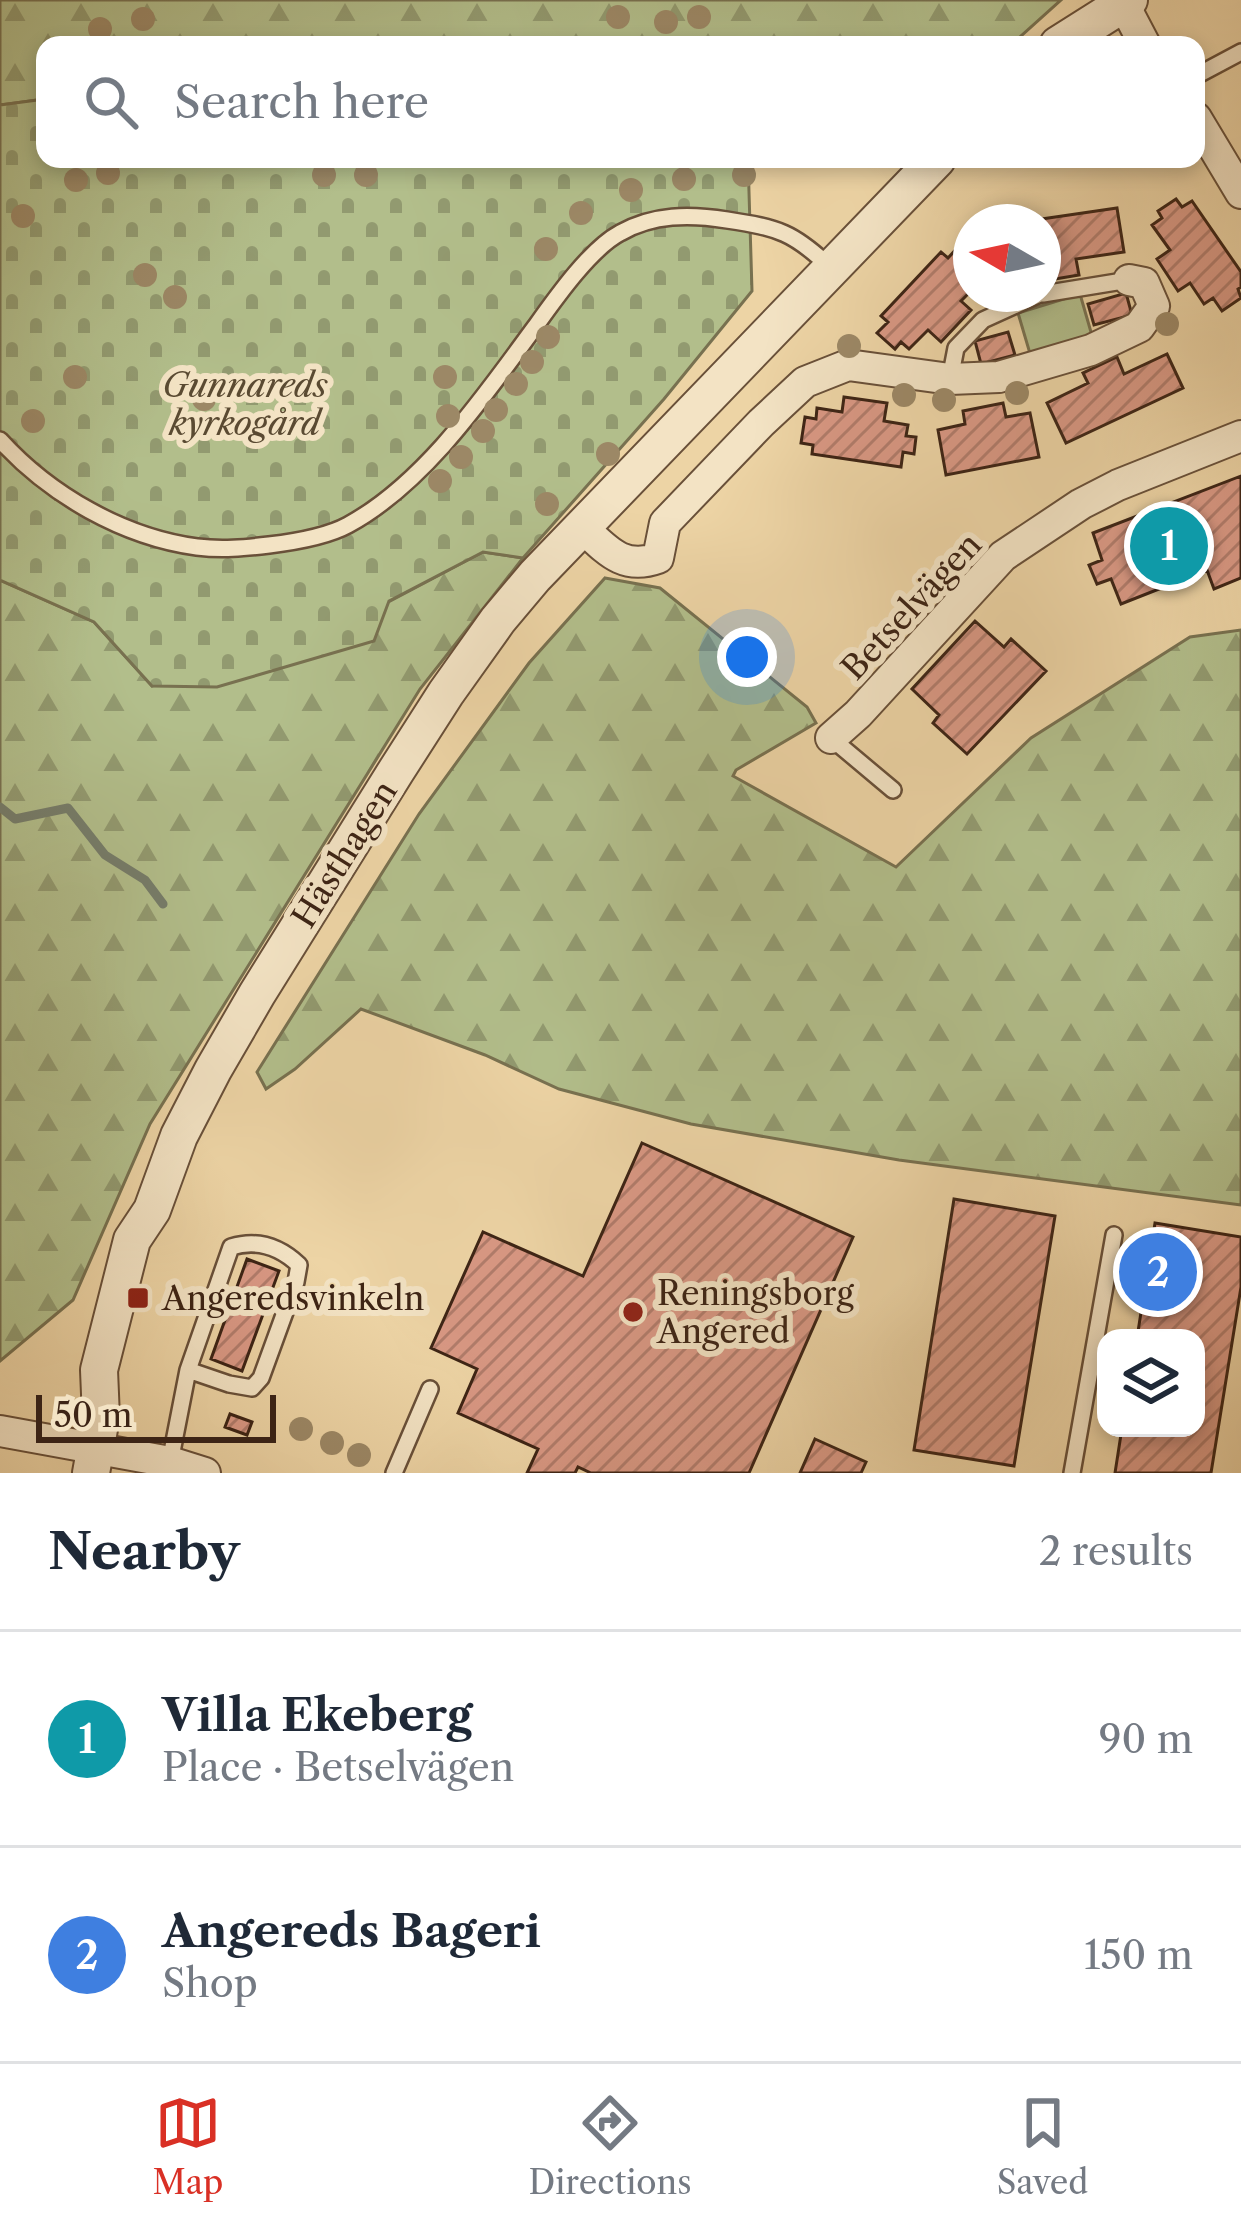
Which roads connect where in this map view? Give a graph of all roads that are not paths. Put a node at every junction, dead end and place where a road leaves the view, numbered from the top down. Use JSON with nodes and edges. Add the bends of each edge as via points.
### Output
{"nodes":[{"id":1,"x":1126,"y":1,"type":"edge"},
{"id":2,"x":1072,"y":36,"type":"edge"},
{"id":3,"x":1141,"y":36,"type":"edge"},
{"id":4,"x":1241,"y":52,"type":"edge"},
{"id":5,"x":1205,"y":71,"type":"edge"},
{"id":6,"x":1205,"y":133,"type":"edge"},
{"id":7,"x":928,"y":168,"type":"edge"},
{"id":8,"x":1241,"y":193,"type":"edge"},
{"id":9,"x":831,"y":268,"type":"junction"},
{"id":10,"x":1129,"y":280,"type":"joint"},
{"id":11,"x":1061,"y":291,"type":"edge"},
{"id":12,"x":1001,"y":312,"type":"edge"},
{"id":13,"x":950,"y":379,"type":"junction"},
{"id":14,"x":1241,"y":436,"type":"edge"},
{"id":15,"x":0,"y":440,"type":"edge"},
{"id":16,"x":582,"y":526,"type":"junction"},
{"id":17,"x":831,"y":738,"type":"joint"},
{"id":18,"x":892,"y":790,"type":"dead end"},
{"id":19,"x":1114,"y":1234,"type":"dead end"},
{"id":20,"x":188,"y":1370,"type":"junction"},
{"id":21,"x":430,"y":1389,"type":"dead end"},
{"id":22,"x":0,"y":1431,"type":"edge"},
{"id":23,"x":96,"y":1446,"type":"edge"},
{"id":24,"x":170,"y":1462,"type":"junction"},
{"id":25,"x":205,"y":1473,"type":"edge"},
{"id":26,"x":394,"y":1473,"type":"edge"},
{"id":27,"x":1072,"y":1473,"type":"edge"}],
"edges":[{"from":1,"to":2,"type":"street"},
{"from":1,"to":3,"type":"street"},
{"from":4,"to":5,"type":"lane"},
{"from":6,"to":8,"type":"street"},
{"from":7,"to":9,"type":"street","name":"Hästhagen"},
{"from":9,"to":15,"type":"lane","via":[[786,233],[722,219],[656,219],[618,233],[560,294],[467,420],[393,494],[345,527],[287,542],[224,550],[119,526],[72,500]]},
{"from":9,"to":16,"type":"street","name":"Hästhagen"},
{"from":10,"to":11,"type":"lane"},
{"from":10,"to":13,"type":"street","via":[[1144,283],[1154,306],[1139,327],[999,377]]},
{"from":12,"to":13,"type":"lane","via":[[956,348]]},
{"from":13,"to":16,"type":"street","via":[[848,365],[805,382],[665,523],[658,558],[643,564],[620,560]]},
{"from":14,"to":17,"type":"street","name":"Betselvägen","via":[[1118,485],[1003,556]]},
{"from":16,"to":23,"type":"street","name":"Hästhagen","via":[[498,620],[213,1070],[152,1210],[122,1373]]},
{"from":17,"to":18,"type":"lane"},
{"from":19,"to":27,"type":"lane"},
{"from":20,"to":20,"type":"lane","via":[[252,1388],[261,1378],[296,1282],[298,1265],[286,1253],[250,1241],[231,1246]]},
{"from":20,"to":24,"type":"lane"},
{"from":21,"to":26,"type":"lane"},
{"from":22,"to":23,"type":"street"},
{"from":23,"to":24,"type":"street"},
{"from":24,"to":25,"type":"street"}]}
